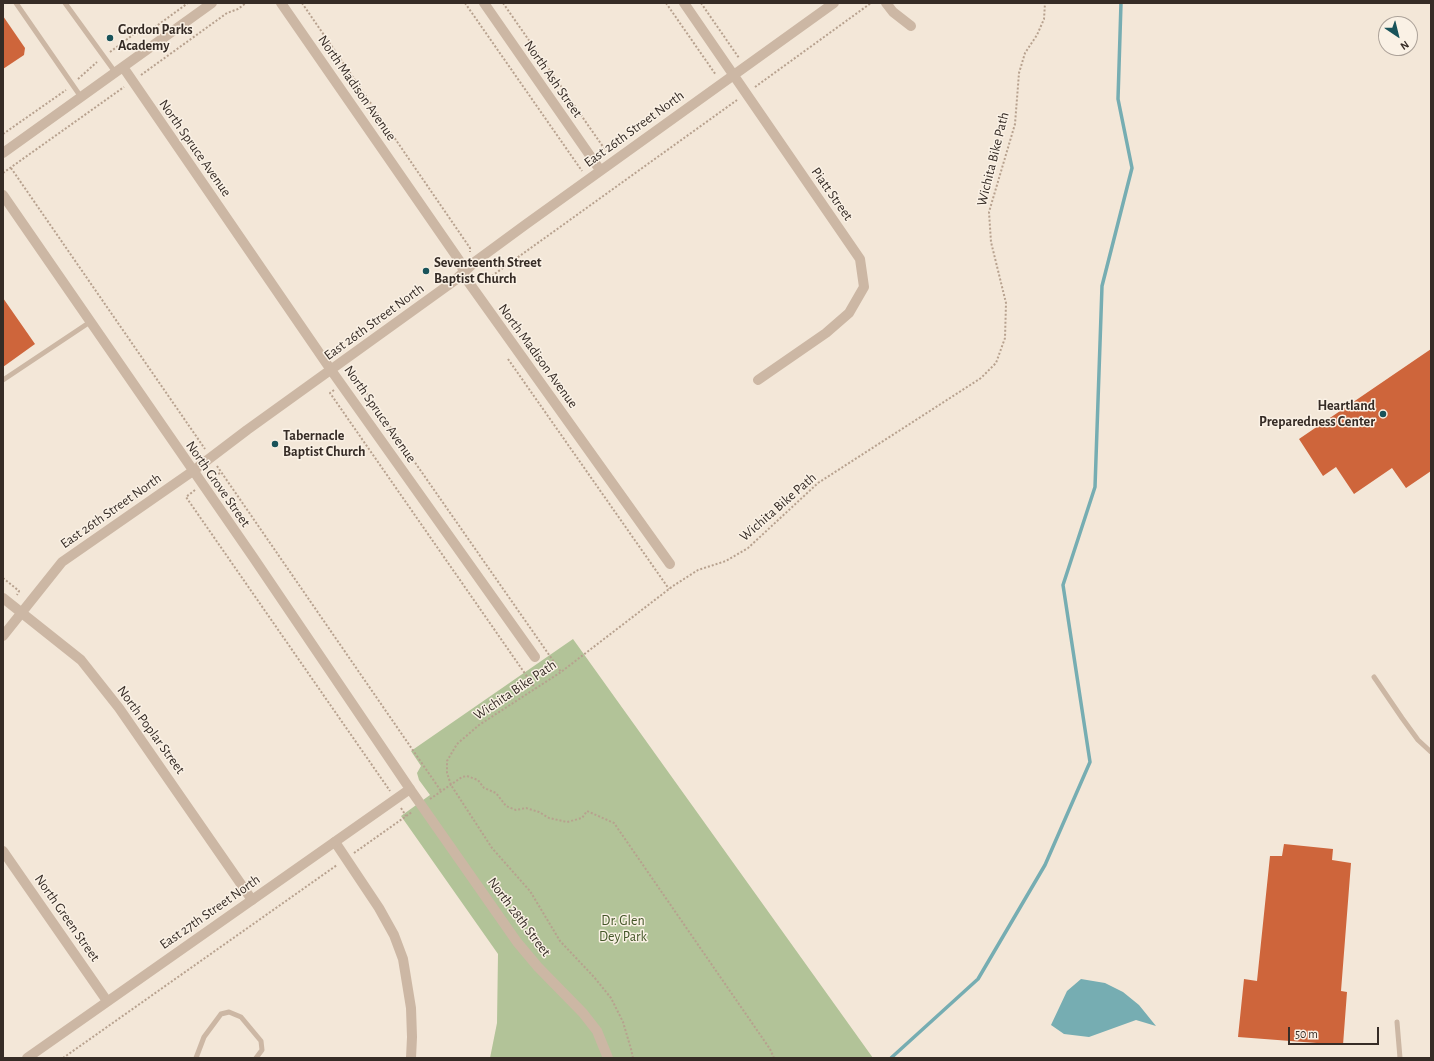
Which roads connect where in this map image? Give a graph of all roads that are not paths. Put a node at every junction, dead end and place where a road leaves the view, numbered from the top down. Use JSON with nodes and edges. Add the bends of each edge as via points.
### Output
{"nodes":[{"id":1,"x":16,"y":3,"type":"edge"},
{"id":2,"x":65,"y":3,"type":"edge"},
{"id":3,"x":212,"y":3,"type":"edge"},
{"id":4,"x":281,"y":3,"type":"edge"},
{"id":5,"x":484,"y":3,"type":"edge"},
{"id":6,"x":684,"y":3,"type":"edge"},
{"id":7,"x":834,"y":3,"type":"edge"},
{"id":8,"x":886,"y":3,"type":"edge"},
{"id":9,"x":911,"y":26,"type":"dead end"},
{"id":10,"x":119,"y":69,"type":"junction"},
{"id":11,"x":733,"y":74,"type":"junction"},
{"id":12,"x":81,"y":96,"type":"junction"},
{"id":13,"x":3,"y":153,"type":"edge"},
{"id":14,"x":600,"y":170,"type":"junction"},
{"id":15,"x":3,"y":195,"type":"edge"},
{"id":16,"x":464,"y":272,"type":"junction"},
{"id":17,"x":90,"y":322,"type":"junction"},
{"id":18,"x":331,"y":370,"type":"junction"},
{"id":19,"x":3,"y":380,"type":"edge"},
{"id":20,"x":758,"y":380,"type":"dead end"},
{"id":21,"x":193,"y":471,"type":"junction"},
{"id":22,"x":670,"y":564,"type":"dead end"},
{"id":23,"x":3,"y":598,"type":"edge"},
{"id":24,"x":22,"y":612,"type":"junction"},
{"id":25,"x":3,"y":636,"type":"edge"},
{"id":26,"x":535,"y":657,"type":"dead end"},
{"id":27,"x":1374,"y":677,"type":"dead end"},
{"id":28,"x":1431,"y":752,"type":"edge"},
{"id":29,"x":410,"y":789,"type":"junction"},
{"id":30,"x":335,"y":842,"type":"junction"},
{"id":31,"x":3,"y":851,"type":"edge"},
{"id":32,"x":252,"y":900,"type":"junction"},
{"id":33,"x":107,"y":1001,"type":"junction"},
{"id":34,"x":1397,"y":1022,"type":"dead end"},
{"id":35,"x":27,"y":1058,"type":"edge"},
{"id":36,"x":196,"y":1058,"type":"edge"},
{"id":37,"x":256,"y":1058,"type":"edge"},
{"id":38,"x":411,"y":1058,"type":"edge"},
{"id":39,"x":608,"y":1058,"type":"edge"},
{"id":40,"x":1400,"y":1058,"type":"edge"}],
"edges":[{"from":1,"to":12,"type":"lane"},
{"from":2,"to":10,"type":"lane","via":[[104,57]]},
{"from":3,"to":10,"type":"street"},
{"from":4,"to":16,"type":"street","name":"North Madison Avenue","via":[[459,260]]},
{"from":5,"to":14,"type":"street","name":"North Ash Street"},
{"from":6,"to":11,"type":"street","name":"Piatt Street"},
{"from":7,"to":11,"type":"street","name":"East 26th Street North"},
{"from":8,"to":9,"type":"street"},
{"from":10,"to":12,"type":"street"},
{"from":10,"to":18,"type":"street","name":"North Spruce Avenue"},
{"from":11,"to":14,"type":"street","name":"East 26th Street North"},
{"from":11,"to":20,"type":"street","name":"Piatt Street","via":[[860,259],[864,288],[849,313],[826,333]]},
{"from":12,"to":13,"type":"street"},
{"from":14,"to":16,"type":"street","name":"East 26th Street North"},
{"from":15,"to":17,"type":"street","name":"North Grove Street"},
{"from":16,"to":18,"type":"street","name":"East 26th Street North"},
{"from":16,"to":22,"type":"street","name":"North Madison Avenue","via":[[467,280]]},
{"from":17,"to":19,"type":"lane"},
{"from":17,"to":21,"type":"street","name":"North Grove Street"},
{"from":18,"to":21,"type":"street","name":"East 26th Street North"},
{"from":18,"to":26,"type":"street","name":"North Spruce Avenue"},
{"from":21,"to":24,"type":"street","name":"East 26th Street North","via":[[62,562]]},
{"from":21,"to":29,"type":"street","name":"North Grove Street"},
{"from":23,"to":24,"type":"street","name":"North Poplar Street"},
{"from":24,"to":25,"type":"street","name":"East 26th Street North"},
{"from":24,"to":32,"type":"street","name":"North Poplar Street","via":[[81,660],[119,708]]},
{"from":27,"to":28,"type":"lane","via":[[1418,740]]},
{"from":29,"to":30,"type":"street","name":"East 27th Street North"},
{"from":29,"to":39,"type":"street","name":"North 28th Street","via":[[517,942],[584,1013],[597,1031]]},
{"from":30,"to":32,"type":"street","name":"East 27th Street North"},
{"from":30,"to":38,"type":"street","via":[[379,908],[394,935],[403,959],[411,1008]]},
{"from":31,"to":33,"type":"street","name":"North Green Street"},
{"from":32,"to":33,"type":"street","name":"East 27th Street North"},
{"from":33,"to":35,"type":"street","name":"East 27th Street North"},
{"from":34,"to":40,"type":"lane"},
{"from":36,"to":37,"type":"lane","via":[[204,1037],[221,1014],[229,1012],[241,1017],[261,1041],[262,1050]]}]}
